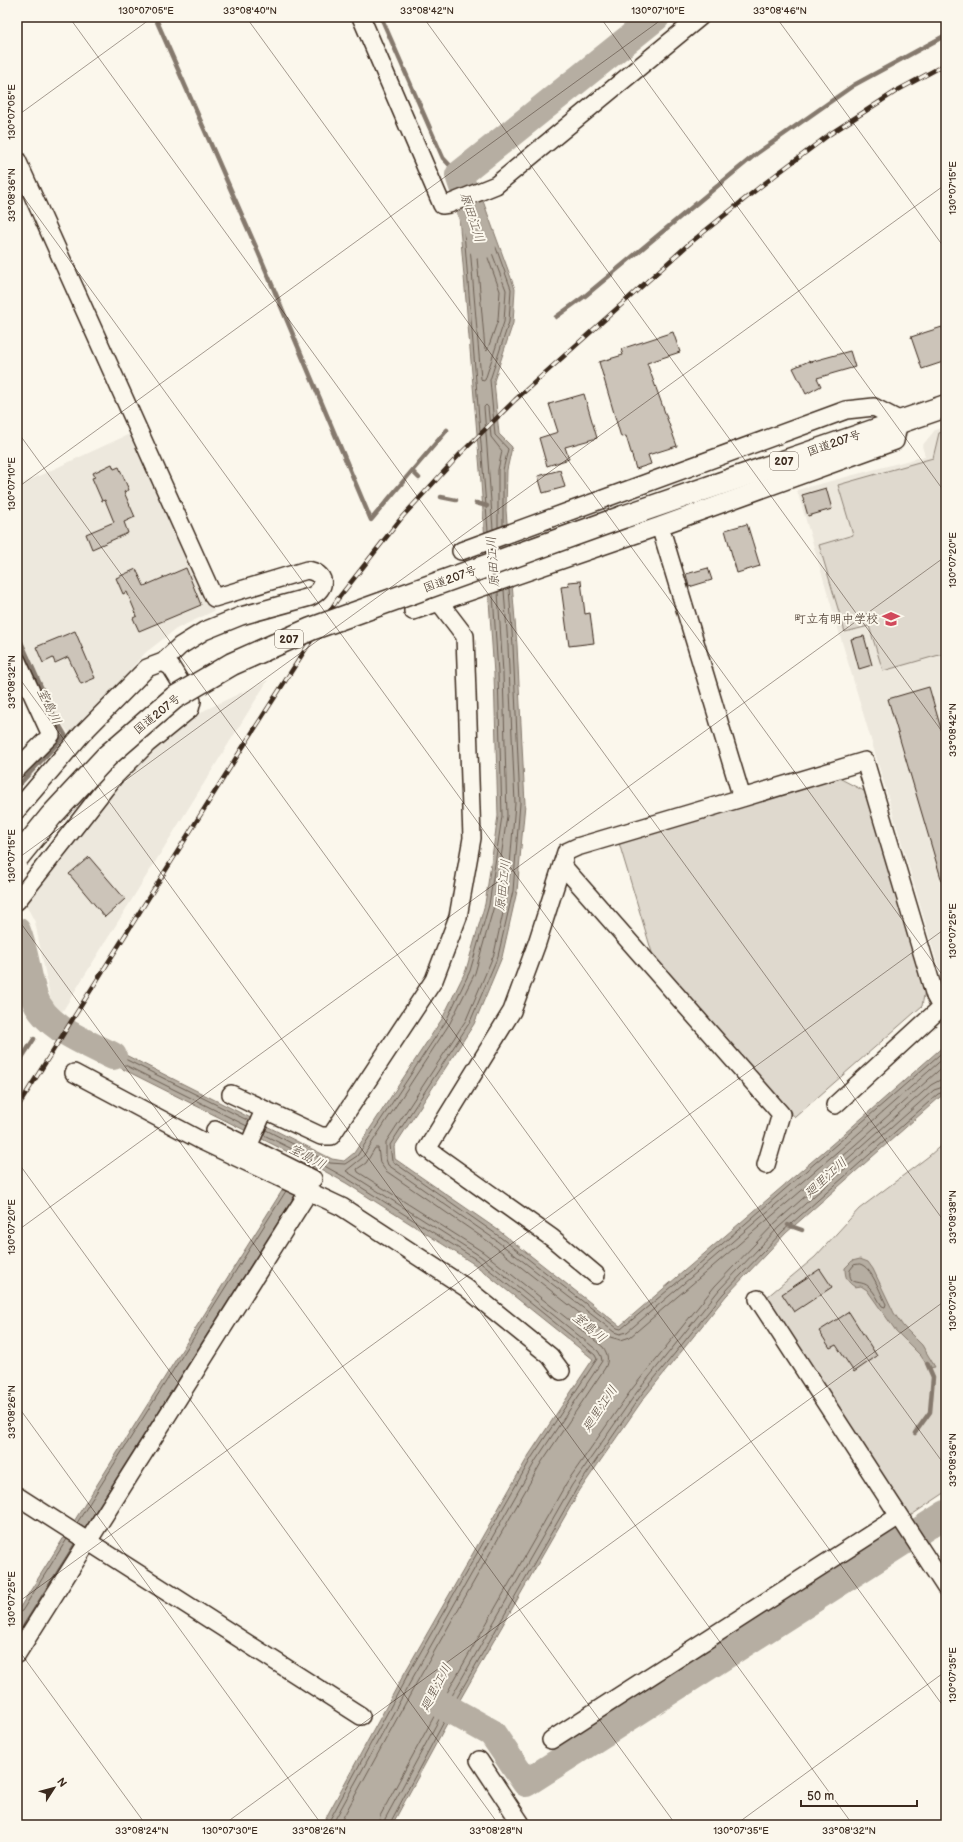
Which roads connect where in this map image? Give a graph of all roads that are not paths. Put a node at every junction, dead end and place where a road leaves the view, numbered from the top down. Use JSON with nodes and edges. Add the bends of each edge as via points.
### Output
{"nodes":[{"id":1,"x":361,"y":17,"type":"edge"},
{"id":2,"x":700,"y":17,"type":"edge"},
{"id":3,"x":17,"y":160,"type":"edge"},
{"id":4,"x":946,"y":406,"type":"edge"},
{"id":5,"x":899,"y":420,"type":"junction"},
{"id":6,"x":660,"y":526,"type":"junction"},
{"id":7,"x":461,"y":551,"type":"dead end"},
{"id":8,"x":439,"y":602,"type":"junction"},
{"id":9,"x":413,"y":611,"type":"dead end"},
{"id":10,"x":17,"y":661,"type":"edge"},
{"id":11,"x":163,"y":662,"type":"junction"},
{"id":12,"x":17,"y":770,"type":"edge"},
{"id":13,"x":742,"y":798,"type":"junction"},
{"id":14,"x":17,"y":810,"type":"edge"},
{"id":15,"x":17,"y":858,"type":"edge"},
{"id":16,"x":562,"y":865,"type":"junction"},
{"id":17,"x":19,"y":898,"type":"edge"},
{"id":18,"x":944,"y":1005,"type":"edge"},
{"id":19,"x":74,"y":1073,"type":"dead end"},
{"id":20,"x":231,"y":1094,"type":"dead end"},
{"id":21,"x":835,"y":1105,"type":"dead end"},
{"id":22,"x":264,"y":1110,"type":"junction"},
{"id":23,"x":215,"y":1130,"type":"dead end"},
{"id":24,"x":248,"y":1147,"type":"junction"},
{"id":25,"x":766,"y":1165,"type":"dead end"},
{"id":26,"x":288,"y":1174,"type":"junction"},
{"id":27,"x":311,"y":1185,"type":"junction"},
{"id":28,"x":596,"y":1274,"type":"dead end"},
{"id":29,"x":758,"y":1299,"type":"dead end"},
{"id":30,"x":561,"y":1371,"type":"dead end"},
{"id":31,"x":17,"y":1496,"type":"edge"},
{"id":32,"x":907,"y":1529,"type":"junction"},
{"id":33,"x":88,"y":1541,"type":"junction"},
{"id":34,"x":946,"y":1588,"type":"edge"},
{"id":35,"x":17,"y":1654,"type":"edge"},
{"id":36,"x":361,"y":1716,"type":"dead end"},
{"id":37,"x":551,"y":1740,"type":"dead end"},
{"id":38,"x":479,"y":1760,"type":"dead end"},
{"id":39,"x":522,"y":1825,"type":"edge"}],
"edges":[{"from":1,"to":2,"type":"street","via":[[442,205],[496,185]]},
{"from":3,"to":11,"type":"street","via":[[214,598],[307,570],[316,572],[322,578],[319,593],[241,616],[204,631],[180,646]]},
{"from":4,"to":5,"type":"highway","name":"国道207号","number":"207"},
{"from":5,"to":6,"type":"street","via":[[895,441]]},
{"from":5,"to":7,"type":"street","via":[[874,407],[846,410]]},
{"from":5,"to":15,"type":"highway","name":"国道207号","number":"207","bridge":true,"via":[[311,629],[232,664],[174,698],[107,756],[51,816]]},
{"from":6,"to":8,"type":"street"},
{"from":6,"to":13,"type":"street"},
{"from":8,"to":9,"type":"street"},
{"from":8,"to":22,"type":"street","via":[[465,636],[472,838],[458,917],[434,980],[331,1136],[321,1136]]},
{"from":10,"to":12,"type":"street","via":[[51,735]]},
{"from":11,"to":14,"type":"street","via":[[147,668],[125,690],[82,734]]},
{"from":11,"to":17,"type":"street","via":[[171,667],[192,701],[190,709],[147,744],[114,777]]},
{"from":13,"to":16,"type":"street","via":[[577,847],[566,852]]},
{"from":13,"to":18,"type":"street","via":[[865,761],[935,996]]},
{"from":16,"to":25,"type":"street","via":[[782,1114]]},
{"from":16,"to":28,"type":"street","via":[[512,1011],[427,1149],[552,1238]]},
{"from":18,"to":21,"type":"street"},
{"from":19,"to":26,"type":"street","via":[[200,1140]]},
{"from":20,"to":22,"type":"street"},
{"from":22,"to":24,"type":"street"},
{"from":23,"to":24,"type":"street"},
{"from":24,"to":26,"type":"street"},
{"from":26,"to":27,"type":"street"},
{"from":27,"to":30,"type":"street","via":[[465,1288],[550,1356]]},
{"from":27,"to":33,"type":"street"},
{"from":29,"to":32,"type":"street"},
{"from":31,"to":33,"type":"street"},
{"from":32,"to":34,"type":"street"},
{"from":32,"to":37,"type":"street"},
{"from":33,"to":35,"type":"street"},
{"from":33,"to":36,"type":"street"},
{"from":38,"to":39,"type":"street"}]}
